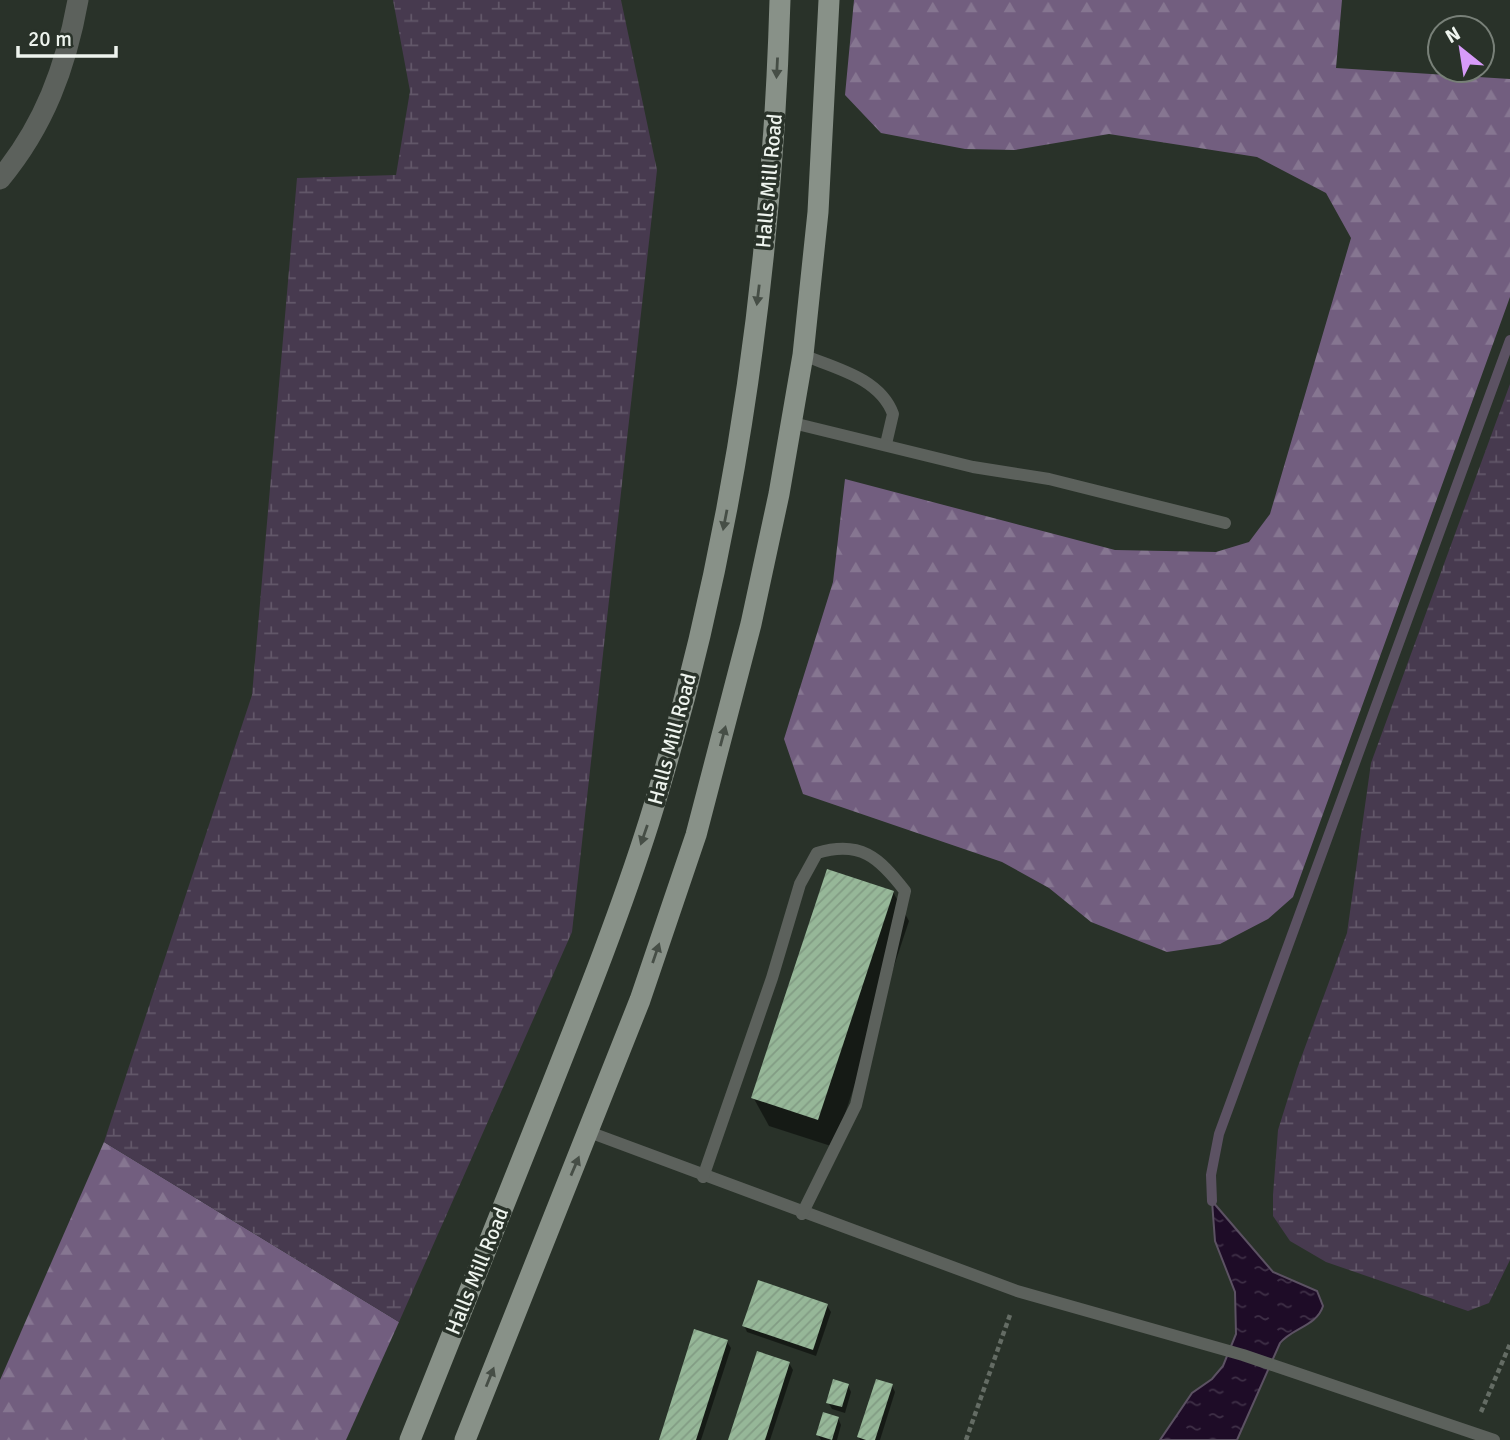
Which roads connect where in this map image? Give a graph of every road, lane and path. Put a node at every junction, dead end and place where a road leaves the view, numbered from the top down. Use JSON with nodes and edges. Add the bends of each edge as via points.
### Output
{"nodes":[{"id":1,"x":78,"y":0,"type":"edge"},
{"id":2,"x":779,"y":0,"type":"edge"},
{"id":3,"x":828,"y":0,"type":"edge"},
{"id":4,"x":0,"y":178,"type":"edge"},
{"id":5,"x":803,"y":355,"type":"junction"},
{"id":6,"x":793,"y":423,"type":"junction"},
{"id":7,"x":886,"y":444,"type":"junction"},
{"id":8,"x":1225,"y":523,"type":"dead end"},
{"id":9,"x":589,"y":1132,"type":"junction"},
{"id":10,"x":703,"y":1177,"type":"junction"},
{"id":11,"x":802,"y":1214,"type":"junction"},
{"id":12,"x":1017,"y":1292,"type":"junction"},
{"id":13,"x":1510,"y":1344,"type":"edge"},
{"id":14,"x":1473,"y":1433,"type":"junction"},
{"id":15,"x":410,"y":1440,"type":"edge"},
{"id":16,"x":465,"y":1440,"type":"edge"},
{"id":17,"x":967,"y":1440,"type":"edge"},
{"id":18,"x":1494,"y":1440,"type":"edge"}],
"edges":[{"from":1,"to":4,"type":"street","via":[[62,72],[46,109]]},
{"from":2,"to":15,"type":"main road","name":"Halls Mill Road","one_way":true,"via":[[768,208],[743,414],[719,550],[677,723],[648,824],[592,982]]},
{"from":3,"to":5,"type":"main road","via":[[818,212]]},
{"from":5,"to":6,"type":"main road"},
{"from":5,"to":7,"type":"lane","via":[[856,376],[884,397],[893,414]]},
{"from":6,"to":7,"type":"lane"},
{"from":9,"to":6,"type":"main road","one_way":true,"via":[[696,835],[751,624]]},
{"from":7,"to":8,"type":"lane"},
{"from":9,"to":10,"type":"lane"},
{"from":16,"to":9,"type":"main road","one_way":true},
{"from":10,"to":11,"type":"lane"},
{"from":10,"to":11,"type":"lane","via":[[805,874],[817,853],[841,846],[877,858],[905,891],[856,1105]]},
{"from":11,"to":12,"type":"lane"},
{"from":12,"to":14,"type":"lane","via":[[1157,1329]]},
{"from":12,"to":17,"type":"path"},
{"from":13,"to":14,"type":"path"},
{"from":14,"to":18,"type":"lane"}]}
